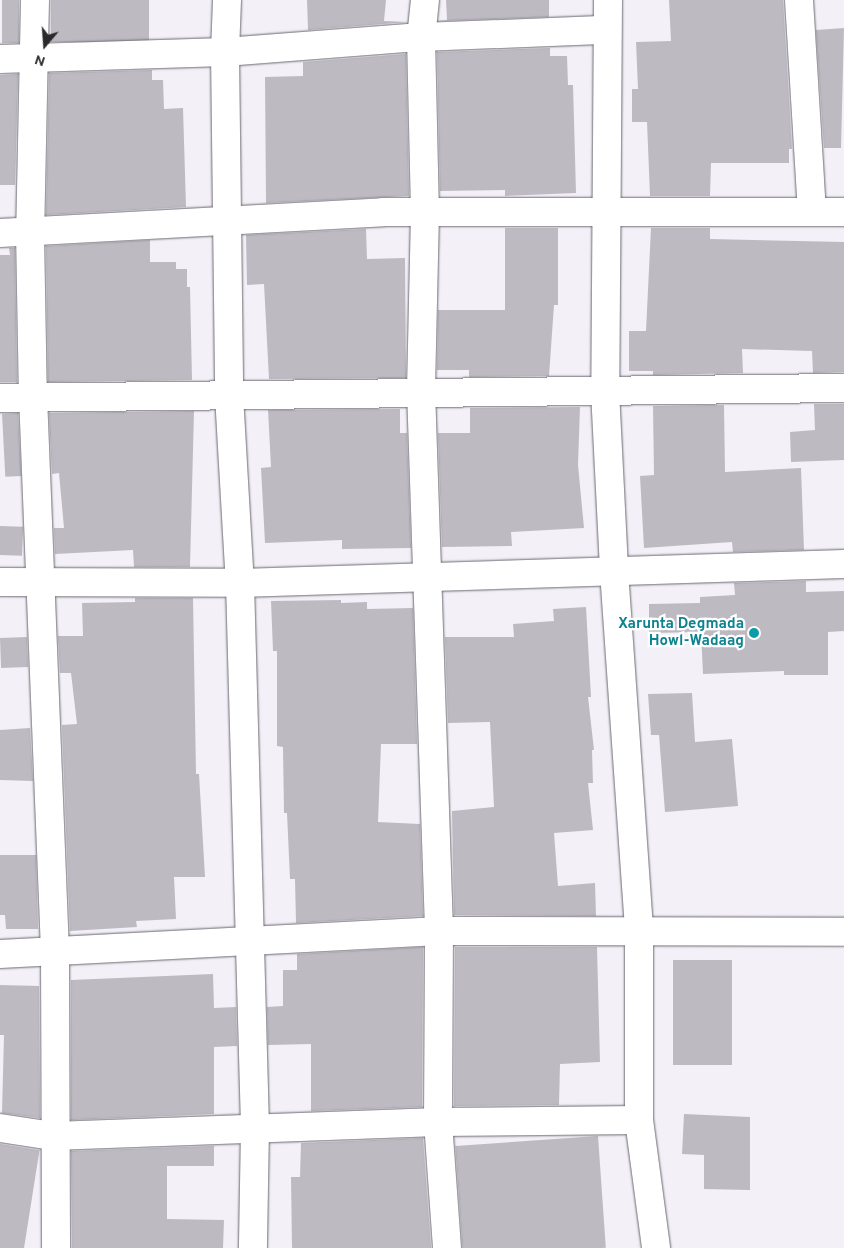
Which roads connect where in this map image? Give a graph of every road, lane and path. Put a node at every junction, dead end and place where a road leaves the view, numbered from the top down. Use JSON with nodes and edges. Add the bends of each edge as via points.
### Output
{"nodes":[{"id":1,"x":35,"y":0,"type":"edge"},
{"id":2,"x":227,"y":0,"type":"edge"},
{"id":3,"x":425,"y":0,"type":"edge"},
{"id":4,"x":608,"y":0,"type":"edge"},
{"id":5,"x":799,"y":0,"type":"edge"},
{"id":6,"x":607,"y":30,"type":"junction"},
{"id":7,"x":421,"y":38,"type":"junction"},
{"id":8,"x":225,"y":52,"type":"junction"},
{"id":9,"x":0,"y":59,"type":"edge"},
{"id":10,"x":33,"y":59,"type":"junction"},
{"id":11,"x":607,"y":211,"type":"junction"},
{"id":12,"x":812,"y":212,"type":"junction"},
{"id":13,"x":844,"y":212,"type":"edge"},
{"id":14,"x":425,"y":213,"type":"junction"},
{"id":15,"x":227,"y":223,"type":"junction"},
{"id":16,"x":30,"y":232,"type":"junction"},
{"id":17,"x":0,"y":233,"type":"edge"},
{"id":18,"x":844,"y":388,"type":"edge"},
{"id":19,"x":421,"y":390,"type":"junction"},
{"id":20,"x":605,"y":391,"type":"junction"},
{"id":21,"x":229,"y":395,"type":"junction"},
{"id":22,"x":33,"y":396,"type":"junction"},
{"id":23,"x":0,"y":398,"type":"edge"},
{"id":24,"x":844,"y":564,"type":"edge"},
{"id":25,"x":614,"y":571,"type":"junction"},
{"id":26,"x":430,"y":575,"type":"junction"},
{"id":27,"x":40,"y":581,"type":"junction"},
{"id":28,"x":0,"y":582,"type":"edge"},
{"id":29,"x":240,"y":583,"type":"junction"},
{"id":30,"x":439,"y":931,"type":"junction"},
{"id":31,"x":639,"y":932,"type":"junction"},
{"id":32,"x":844,"y":932,"type":"edge"},
{"id":33,"x":248,"y":940,"type":"junction"},
{"id":34,"x":56,"y":952,"type":"junction"},
{"id":35,"x":0,"y":954,"type":"edge"},
{"id":36,"x":639,"y":1120,"type":"junction"},
{"id":37,"x":438,"y":1122,"type":"junction"},
{"id":38,"x":0,"y":1128,"type":"edge"},
{"id":39,"x":255,"y":1128,"type":"junction"},
{"id":40,"x":53,"y":1136,"type":"junction"},
{"id":41,"x":56,"y":1248,"type":"edge"},
{"id":42,"x":253,"y":1248,"type":"edge"},
{"id":43,"x":447,"y":1248,"type":"edge"},
{"id":44,"x":656,"y":1248,"type":"edge"}],
"edges":[{"from":1,"to":10,"type":"street"},
{"from":2,"to":8,"type":"street"},
{"from":3,"to":7,"type":"street"},
{"from":4,"to":6,"type":"street"},
{"from":5,"to":12,"type":"street"},
{"from":6,"to":7,"type":"street"},
{"from":6,"to":11,"type":"street"},
{"from":7,"to":8,"type":"street"},
{"from":7,"to":14,"type":"street"},
{"from":8,"to":10,"type":"street"},
{"from":8,"to":15,"type":"street"},
{"from":9,"to":10,"type":"street"},
{"from":10,"to":16,"type":"street"},
{"from":11,"to":12,"type":"street"},
{"from":11,"to":14,"type":"street"},
{"from":11,"to":20,"type":"street"},
{"from":12,"to":13,"type":"street"},
{"from":14,"to":15,"type":"street","via":[[383,212]]},
{"from":14,"to":19,"type":"street"},
{"from":15,"to":16,"type":"street"},
{"from":15,"to":21,"type":"street"},
{"from":16,"to":17,"type":"street"},
{"from":16,"to":22,"type":"street"},
{"from":18,"to":20,"type":"street"},
{"from":19,"to":20,"type":"street"},
{"from":19,"to":21,"type":"street"},
{"from":19,"to":26,"type":"street"},
{"from":20,"to":25,"type":"street"},
{"from":21,"to":22,"type":"street"},
{"from":21,"to":29,"type":"street"},
{"from":22,"to":23,"type":"street"},
{"from":22,"to":27,"type":"street"},
{"from":24,"to":25,"type":"street"},
{"from":25,"to":26,"type":"street"},
{"from":25,"to":31,"type":"street"},
{"from":26,"to":29,"type":"street"},
{"from":26,"to":30,"type":"street"},
{"from":27,"to":28,"type":"street"},
{"from":27,"to":29,"type":"street"},
{"from":27,"to":34,"type":"street"},
{"from":29,"to":33,"type":"street"},
{"from":30,"to":31,"type":"street"},
{"from":30,"to":33,"type":"street"},
{"from":30,"to":37,"type":"street"},
{"from":31,"to":32,"type":"street"},
{"from":31,"to":36,"type":"street"},
{"from":33,"to":34,"type":"street"},
{"from":33,"to":39,"type":"street"},
{"from":34,"to":35,"type":"street"},
{"from":34,"to":40,"type":"street"},
{"from":36,"to":37,"type":"street"},
{"from":36,"to":44,"type":"street"},
{"from":37,"to":39,"type":"street"},
{"from":37,"to":43,"type":"street"},
{"from":38,"to":40,"type":"street"},
{"from":39,"to":40,"type":"street"},
{"from":39,"to":42,"type":"street"},
{"from":40,"to":41,"type":"street"}]}
